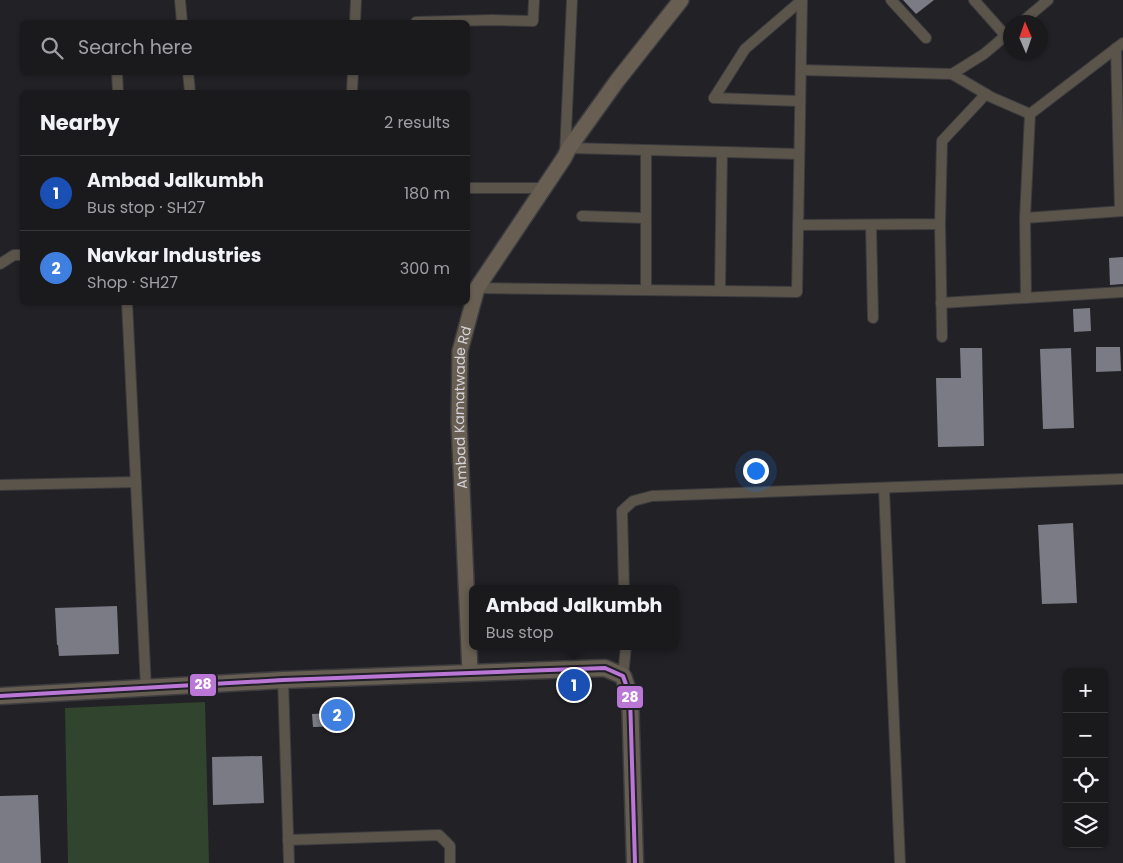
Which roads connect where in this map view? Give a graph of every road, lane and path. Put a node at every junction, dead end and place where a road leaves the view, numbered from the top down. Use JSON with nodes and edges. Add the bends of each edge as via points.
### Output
{"nodes":[{"id":1,"x":180,"y":0,"type":"edge"},
{"id":2,"x":356,"y":0,"type":"edge"},
{"id":3,"x":534,"y":0,"type":"edge"},
{"id":4,"x":572,"y":0,"type":"edge"},
{"id":5,"x":681,"y":0,"type":"edge"},
{"id":6,"x":891,"y":0,"type":"edge"},
{"id":7,"x":974,"y":0,"type":"edge"},
{"id":8,"x":1048,"y":0,"type":"edge"},
{"id":9,"x":1030,"y":15,"type":"edge"},
{"id":10,"x":182,"y":20,"type":"edge"},
{"id":11,"x":355,"y":20,"type":"edge"},
{"id":12,"x":470,"y":21,"type":"edge"},
{"id":13,"x":1003,"y":29,"type":"edge"},
{"id":14,"x":926,"y":38,"type":"dead end"},
{"id":15,"x":1003,"y":38,"type":"edge"},
{"id":16,"x":1119,"y":46,"type":"edge"},
{"id":17,"x":801,"y":70,"type":"junction"},
{"id":18,"x":952,"y":74,"type":"junction"},
{"id":19,"x":117,"y":75,"type":"edge"},
{"id":20,"x":188,"y":75,"type":"edge"},
{"id":21,"x":353,"y":75,"type":"edge"},
{"id":22,"x":118,"y":90,"type":"edge"},
{"id":23,"x":190,"y":90,"type":"edge"},
{"id":24,"x":352,"y":90,"type":"edge"},
{"id":25,"x":986,"y":94,"type":"junction"},
{"id":26,"x":800,"y":101,"type":"junction"},
{"id":27,"x":1030,"y":114,"type":"junction"},
{"id":28,"x":646,"y":150,"type":"junction"},
{"id":29,"x":722,"y":152,"type":"junction"},
{"id":30,"x":567,"y":153,"type":"junction"},
{"id":31,"x":799,"y":154,"type":"junction"},
{"id":32,"x":470,"y":188,"type":"edge"},
{"id":33,"x":545,"y":188,"type":"junction"},
{"id":34,"x":1121,"y":211,"type":"edge"},
{"id":35,"x":582,"y":216,"type":"dead end"},
{"id":36,"x":646,"y":218,"type":"junction"},
{"id":37,"x":1025,"y":218,"type":"junction"},
{"id":38,"x":871,"y":224,"type":"junction"},
{"id":39,"x":940,"y":224,"type":"junction"},
{"id":40,"x":798,"y":225,"type":"junction"},
{"id":41,"x":20,"y":255,"type":"edge"},
{"id":42,"x":0,"y":264,"type":"edge"},
{"id":43,"x":477,"y":288,"type":"junction"},
{"id":44,"x":646,"y":290,"type":"junction"},
{"id":45,"x":720,"y":291,"type":"junction"},
{"id":46,"x":1123,"y":292,"type":"edge"},
{"id":47,"x":1026,"y":298,"type":"junction"},
{"id":48,"x":941,"y":303,"type":"junction"},
{"id":49,"x":127,"y":305,"type":"edge"},
{"id":50,"x":873,"y":318,"type":"dead end"},
{"id":51,"x":942,"y":337,"type":"dead end"},
{"id":52,"x":1123,"y":479,"type":"edge"},
{"id":53,"x":136,"y":482,"type":"junction"},
{"id":54,"x":0,"y":485,"type":"edge"},
{"id":55,"x":884,"y":488,"type":"junction"},
{"id":56,"x":624,"y":585,"type":"edge"},
{"id":57,"x":469,"y":649,"type":"edge"},
{"id":58,"x":469,"y":650,"type":"edge"},
{"id":59,"x":626,"y":650,"type":"edge"},
{"id":60,"x":470,"y":672,"type":"junction"},
{"id":61,"x":623,"y":676,"type":"junction"},
{"id":62,"x":282,"y":680,"type":"junction"},
{"id":63,"x":146,"y":688,"type":"junction"},
{"id":64,"x":0,"y":696,"type":"edge"},
{"id":65,"x":288,"y":840,"type":"junction"},
{"id":66,"x":289,"y":863,"type":"edge"},
{"id":67,"x":450,"y":863,"type":"edge"},
{"id":68,"x":635,"y":863,"type":"edge"},
{"id":69,"x":900,"y":863,"type":"edge"}],
"edges":[{"from":1,"to":10,"type":"street"},
{"from":2,"to":11,"type":"street"},
{"from":3,"to":12,"type":"street","via":[[533,21]]},
{"from":4,"to":30,"type":"street"},
{"from":5,"to":30,"type":"street","name":"Ambad Kamatwade Rd","via":[[616,81]]},
{"from":6,"to":14,"type":"street"},
{"from":7,"to":13,"type":"street"},
{"from":8,"to":9,"type":"street"},
{"from":15,"to":18,"type":"street"},
{"from":16,"to":27,"type":"street"},
{"from":16,"to":34,"type":"street"},
{"from":17,"to":18,"type":"street"},
{"from":17,"to":26,"type":"street"},
{"from":17,"to":26,"type":"street","via":[[802,0],[745,49],[714,98]]},
{"from":18,"to":25,"type":"street"},
{"from":19,"to":22,"type":"street"},
{"from":20,"to":23,"type":"street"},
{"from":21,"to":24,"type":"street"},
{"from":25,"to":27,"type":"street"},
{"from":25,"to":39,"type":"street","via":[[942,141]]},
{"from":26,"to":31,"type":"street"},
{"from":27,"to":37,"type":"street"},
{"from":28,"to":29,"type":"street"},
{"from":28,"to":30,"type":"street"},
{"from":28,"to":36,"type":"street"},
{"from":29,"to":31,"type":"street"},
{"from":29,"to":45,"type":"street"},
{"from":30,"to":33,"type":"street","name":"Ambad Kamatwade Rd"},
{"from":31,"to":40,"type":"street"},
{"from":32,"to":33,"type":"street"},
{"from":33,"to":43,"type":"street","name":"Ambad Kamatwade Rd"},
{"from":34,"to":37,"type":"street"},
{"from":35,"to":36,"type":"street"},
{"from":36,"to":44,"type":"street"},
{"from":37,"to":47,"type":"street"},
{"from":38,"to":39,"type":"street"},
{"from":38,"to":40,"type":"street"},
{"from":38,"to":50,"type":"street"},
{"from":39,"to":48,"type":"street"},
{"from":40,"to":45,"type":"street","via":[[797,292]]},
{"from":41,"to":42,"type":"street"},
{"from":43,"to":44,"type":"street"},
{"from":43,"to":57,"type":"street","name":"Ambad Kamatwade Rd","via":[[460,351],[459,422]]},
{"from":44,"to":45,"type":"street"},
{"from":46,"to":47,"type":"street"},
{"from":47,"to":48,"type":"street"},
{"from":48,"to":51,"type":"street"},
{"from":49,"to":53,"type":"street"},
{"from":52,"to":55,"type":"street"},
{"from":53,"to":54,"type":"street"},
{"from":53,"to":63,"type":"street"},
{"from":55,"to":56,"type":"street","via":[[652,496],[633,501],[622,511]]},
{"from":55,"to":69,"type":"street"},
{"from":58,"to":60,"type":"street","name":"Ambad Kamatwade Rd"},
{"from":59,"to":61,"type":"street"},
{"from":60,"to":61,"type":"main road","via":[[605,668]]},
{"from":60,"to":62,"type":"main road"},
{"from":61,"to":68,"type":"main road","via":[[630,696]]},
{"from":62,"to":63,"type":"main road"},
{"from":62,"to":65,"type":"street"},
{"from":63,"to":64,"type":"main road"},
{"from":65,"to":66,"type":"street"},
{"from":65,"to":67,"type":"street","via":[[439,835],[450,846]]}]}
